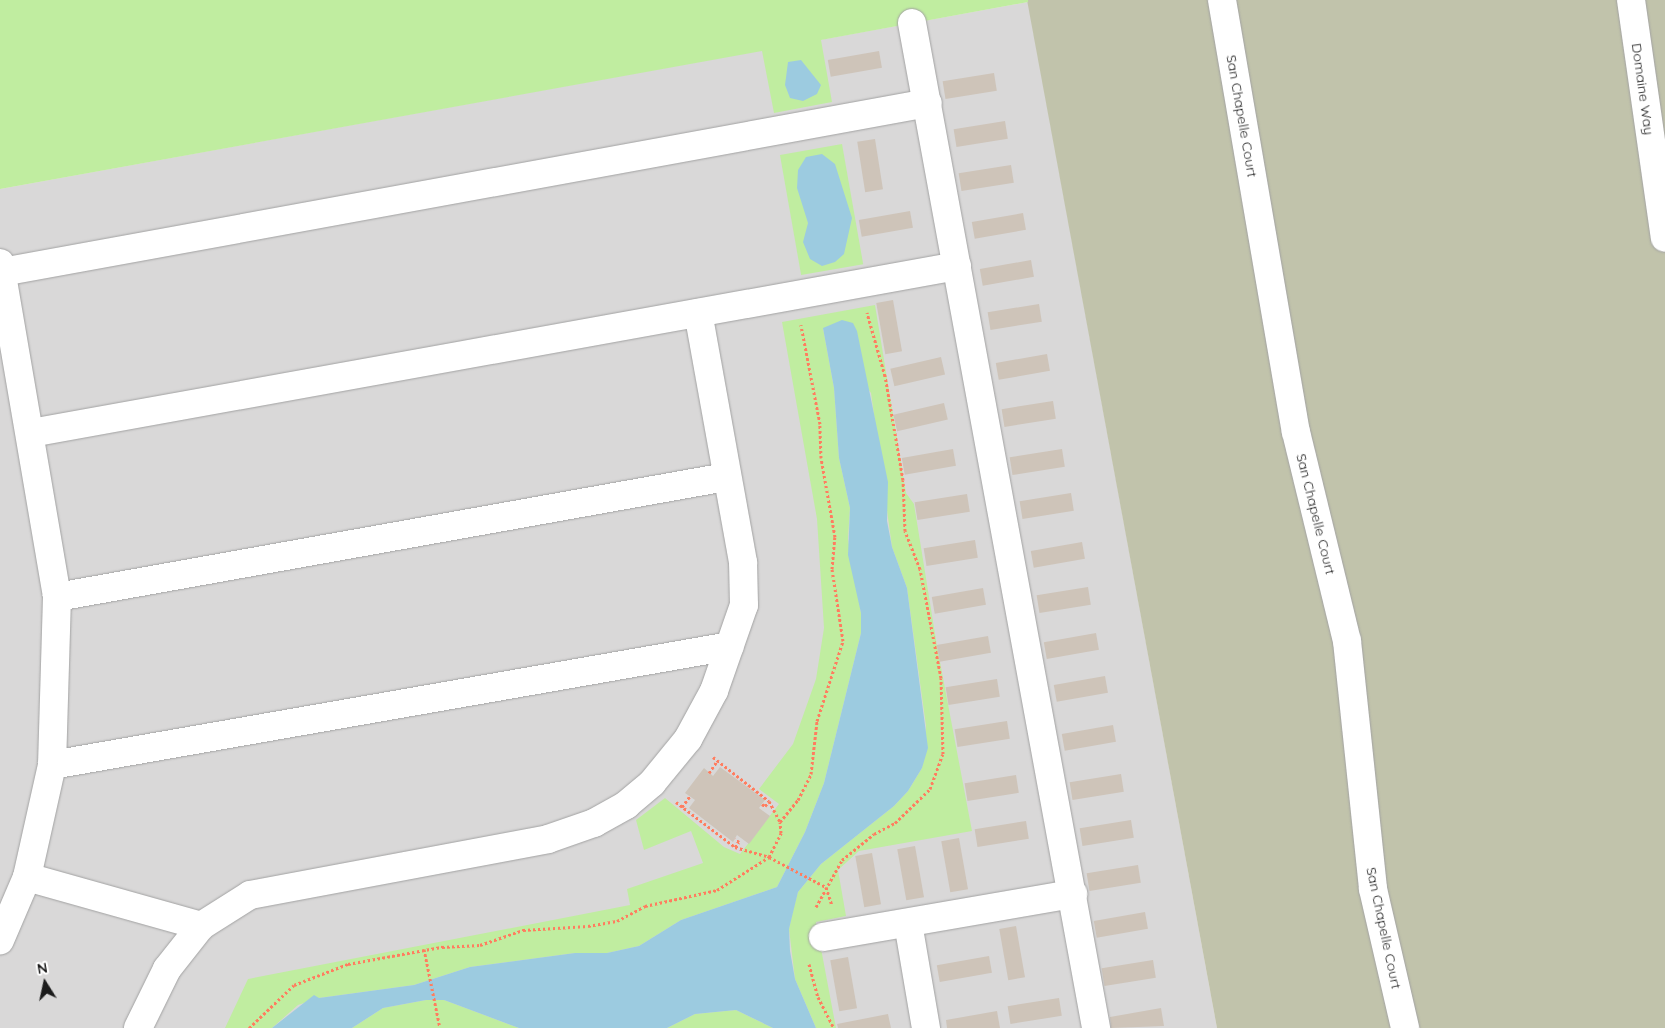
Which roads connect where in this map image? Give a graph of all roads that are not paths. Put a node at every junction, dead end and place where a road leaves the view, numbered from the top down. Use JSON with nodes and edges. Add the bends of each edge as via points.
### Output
{"nodes":[{"id":1,"x":1222,"y":0,"type":"edge"},
{"id":2,"x":1630,"y":0,"type":"edge"},
{"id":3,"x":912,"y":23,"type":"dead end"},
{"id":4,"x":928,"y":102,"type":"junction"},
{"id":5,"x":1665,"y":238,"type":"edge"},
{"id":6,"x":957,"y":266,"type":"junction"},
{"id":7,"x":1,"y":268,"type":"edge"},
{"id":8,"x":698,"y":313,"type":"junction"},
{"id":9,"x":32,"y":433,"type":"junction"},
{"id":10,"x":726,"y":477,"type":"junction"},
{"id":11,"x":57,"y":597,"type":"junction"},
{"id":12,"x":730,"y":646,"type":"junction"},
{"id":13,"x":52,"y":765,"type":"junction"},
{"id":14,"x":28,"y":877,"type":"junction"},
{"id":15,"x":1073,"y":894,"type":"junction"},
{"id":16,"x":908,"y":922,"type":"junction"},
{"id":17,"x":201,"y":926,"type":"junction"},
{"id":18,"x":0,"y":940,"type":"edge"},
{"id":19,"x":815,"y":946,"type":"road end"},
{"id":20,"x":138,"y":1028,"type":"edge"},
{"id":21,"x":926,"y":1028,"type":"edge"},
{"id":22,"x":1096,"y":1028,"type":"edge"},
{"id":23,"x":1405,"y":1028,"type":"edge"}],
"edges":[{"from":1,"to":23,"type":"street","name":"San Chapelle Court","via":[[1296,432],[1347,641],[1373,889]]},
{"from":2,"to":5,"type":"street","name":"Domaine Way"},
{"from":3,"to":4,"type":"street"},
{"from":4,"to":6,"type":"street"},
{"from":4,"to":7,"type":"street"},
{"from":6,"to":8,"type":"street"},
{"from":6,"to":15,"type":"street"},
{"from":7,"to":9,"type":"street"},
{"from":8,"to":9,"type":"street"},
{"from":8,"to":10,"type":"street"},
{"from":9,"to":11,"type":"street"},
{"from":10,"to":11,"type":"street"},
{"from":10,"to":12,"type":"street","via":[[743,562],[744,605]]},
{"from":11,"to":13,"type":"street"},
{"from":12,"to":13,"type":"street"},
{"from":12,"to":17,"type":"street","via":[[714,691],[688,739],[652,783],[626,805],[594,823],[548,839],[250,895]]},
{"from":13,"to":14,"type":"street"},
{"from":14,"to":17,"type":"street"},
{"from":14,"to":18,"type":"street"},
{"from":15,"to":16,"type":"street"},
{"from":15,"to":22,"type":"street"},
{"from":16,"to":19,"type":"street"},
{"from":16,"to":21,"type":"street"},
{"from":17,"to":20,"type":"street","via":[[167,969]]}]}
